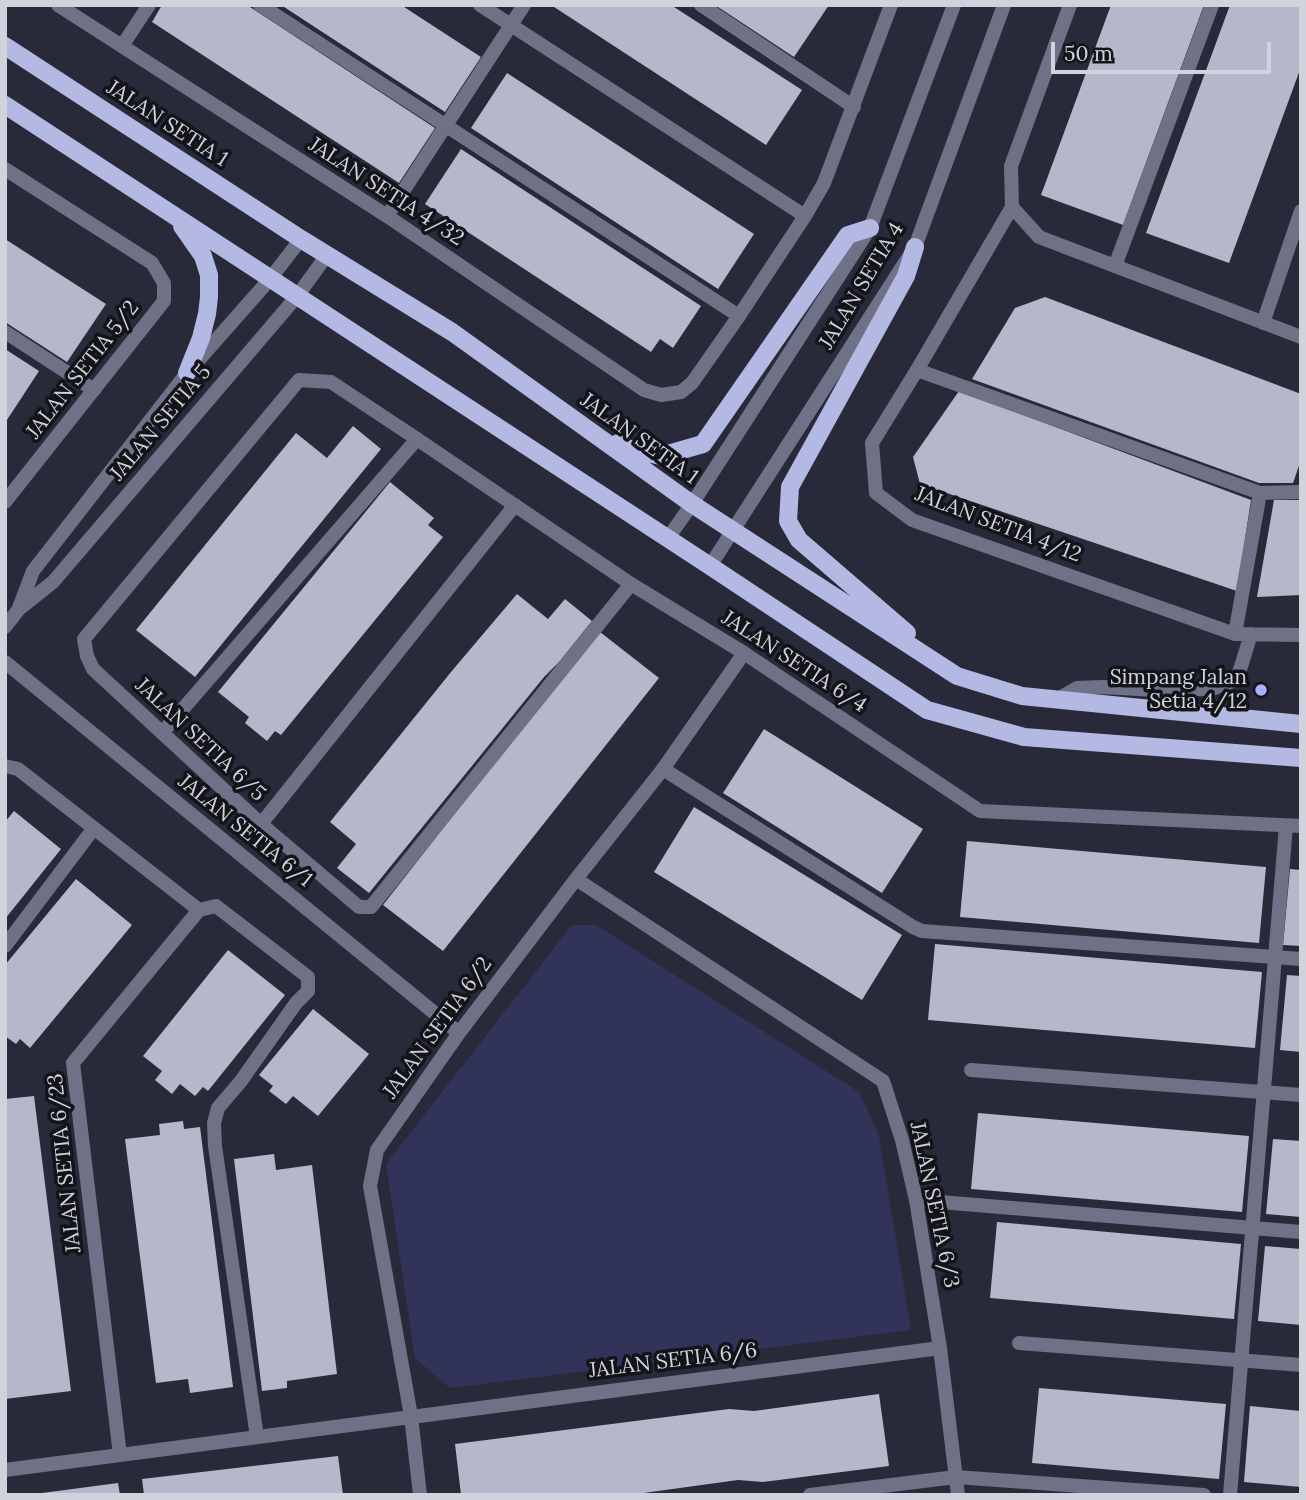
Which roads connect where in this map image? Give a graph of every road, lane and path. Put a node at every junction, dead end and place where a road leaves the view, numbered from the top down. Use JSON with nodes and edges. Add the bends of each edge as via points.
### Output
{"nodes":[{"id":1,"x":58,"y":5,"type":"edge"},
{"id":2,"x":149,"y":5,"type":"edge"},
{"id":3,"x":260,"y":5,"type":"edge"},
{"id":4,"x":480,"y":5,"type":"edge"},
{"id":5,"x":524,"y":5,"type":"edge"},
{"id":6,"x":701,"y":5,"type":"edge"},
{"id":7,"x":891,"y":5,"type":"edge"},
{"id":8,"x":954,"y":5,"type":"edge"},
{"id":9,"x":1004,"y":5,"type":"edge"},
{"id":10,"x":1070,"y":5,"type":"edge"},
{"id":11,"x":1212,"y":5,"type":"edge"},
{"id":12,"x":511,"y":25,"type":"junction"},
{"id":13,"x":5,"y":46,"type":"edge"},
{"id":14,"x":122,"y":46,"type":"junction"},
{"id":15,"x":5,"y":105,"type":"edge"},
{"id":16,"x":854,"y":107,"type":"junction"},
{"id":17,"x":445,"y":125,"type":"junction"},
{"id":18,"x":5,"y":169,"type":"edge"},
{"id":19,"x":1012,"y":207,"type":"junction"},
{"id":20,"x":1301,"y":211,"type":"edge"},
{"id":21,"x":173,"y":215,"type":"junction"},
{"id":22,"x":387,"y":216,"type":"junction"},
{"id":23,"x":805,"y":216,"type":"junction"},
{"id":24,"x":870,"y":228,"type":"junction"},
{"id":25,"x":302,"y":239,"type":"junction"},
{"id":26,"x":915,"y":247,"type":"junction"},
{"id":27,"x":327,"y":255,"type":"junction"},
{"id":28,"x":1115,"y":266,"type":"junction"},
{"id":29,"x":270,"y":279,"type":"junction"},
{"id":30,"x":298,"y":295,"type":"junction"},
{"id":31,"x":739,"y":316,"type":"junction"},
{"id":32,"x":1263,"y":323,"type":"junction"},
{"id":33,"x":5,"y":332,"type":"edge"},
{"id":34,"x":452,"y":332,"type":"junction"},
{"id":35,"x":1301,"y":337,"type":"edge"},
{"id":36,"x":917,"y":370,"type":"junction"},
{"id":37,"x":187,"y":373,"type":"junction"},
{"id":38,"x":313,"y":380,"type":"joint"},
{"id":39,"x":94,"y":390,"type":"junction"},
{"id":40,"x":417,"y":439,"type":"junction"},
{"id":41,"x":11,"y":485,"type":"edge"},
{"id":42,"x":1301,"y":492,"type":"edge"},
{"id":43,"x":1261,"y":493,"type":"junction"},
{"id":44,"x":5,"y":502,"type":"edge"},
{"id":45,"x":692,"y":504,"type":"junction"},
{"id":46,"x":515,"y":506,"type":"junction"},
{"id":47,"x":732,"y":531,"type":"junction"},
{"id":48,"x":668,"y":538,"type":"junction"},
{"id":49,"x":710,"y":566,"type":"junction"},
{"id":50,"x":631,"y":584,"type":"junction"},
{"id":51,"x":19,"y":609,"type":"junction"},
{"id":52,"x":5,"y":627,"type":"edge"},
{"id":53,"x":1235,"y":634,"type":"junction"},
{"id":54,"x":1251,"y":634,"type":"junction"},
{"id":55,"x":1301,"y":635,"type":"edge"},
{"id":56,"x":744,"y":653,"type":"junction"},
{"id":57,"x":5,"y":662,"type":"edge"},
{"id":58,"x":957,"y":676,"type":"junction"},
{"id":59,"x":1056,"y":700,"type":"junction"},
{"id":60,"x":1301,"y":724,"type":"edge"},
{"id":61,"x":162,"y":733,"type":"junction"},
{"id":62,"x":1301,"y":758,"type":"edge"},
{"id":63,"x":5,"y":766,"type":"edge"},
{"id":64,"x":663,"y":768,"type":"junction"},
{"id":65,"x":261,"y":824,"type":"junction"},
{"id":66,"x":1294,"y":826,"type":"edge"},
{"id":67,"x":94,"y":828,"type":"junction"},
{"id":68,"x":576,"y":879,"type":"junction"},
{"id":69,"x":199,"y":910,"type":"junction"},
{"id":70,"x":5,"y":946,"type":"edge"},
{"id":71,"x":1276,"y":957,"type":"junction"},
{"id":72,"x":1301,"y":959,"type":"edge"},
{"id":73,"x":459,"y":1033,"type":"junction"},
{"id":74,"x":971,"y":1070,"type":"dead end"},
{"id":75,"x":1264,"y":1092,"type":"junction"},
{"id":76,"x":1301,"y":1094,"type":"edge"},
{"id":77,"x":916,"y":1200,"type":"junction"},
{"id":78,"x":1252,"y":1228,"type":"junction"},
{"id":79,"x":1301,"y":1232,"type":"edge"},
{"id":80,"x":1019,"y":1343,"type":"dead end"},
{"id":81,"x":940,"y":1348,"type":"junction"},
{"id":82,"x":1242,"y":1360,"type":"junction"},
{"id":83,"x":1301,"y":1365,"type":"edge"},
{"id":84,"x":411,"y":1416,"type":"junction"},
{"id":85,"x":257,"y":1437,"type":"junction"},
{"id":86,"x":120,"y":1455,"type":"junction"},
{"id":87,"x":5,"y":1470,"type":"edge"},
{"id":88,"x":956,"y":1477,"type":"junction"},
{"id":89,"x":420,"y":1495,"type":"edge"},
{"id":90,"x":810,"y":1495,"type":"edge"},
{"id":91,"x":958,"y":1495,"type":"edge"},
{"id":92,"x":1204,"y":1495,"type":"edge"},
{"id":93,"x":1230,"y":1495,"type":"edge"}],
"edges":[{"from":1,"to":14,"type":"street","name":"JALAN SETIA 4/32"},
{"from":2,"to":14,"type":"street"},
{"from":3,"to":17,"type":"street"},
{"from":4,"to":12,"type":"street"},
{"from":5,"to":12,"type":"street"},
{"from":6,"to":16,"type":"street"},
{"from":7,"to":16,"type":"street"},
{"from":8,"to":24,"type":"street","name":"JALAN SETIA 4"},
{"from":9,"to":26,"type":"street","name":"JALAN SETIA 4"},
{"from":10,"to":19,"type":"street","via":[[1011,166]]},
{"from":11,"to":28,"type":"street"},
{"from":12,"to":17,"type":"street"},
{"from":12,"to":23,"type":"street"},
{"from":13,"to":25,"type":"main road","name":"JALAN SETIA 1"},
{"from":14,"to":22,"type":"street","name":"JALAN SETIA 4/32"},
{"from":15,"to":21,"type":"main road"},
{"from":16,"to":23,"type":"street","via":[[824,183]]},
{"from":17,"to":22,"type":"street"},
{"from":17,"to":31,"type":"street"},
{"from":18,"to":39,"type":"street","name":"JALAN SETIA 5/2","via":[[152,263],[164,283],[164,301]]},
{"from":19,"to":28,"type":"street","via":[[1039,237]]},
{"from":19,"to":36,"type":"street","name":"JALAN SETIA 4/12"},
{"from":20,"to":32,"type":"street"},
{"from":21,"to":29,"type":"main road"},
{"from":21,"to":37,"type":"main road","via":[[203,256],[209,275],[207,314]]},
{"from":22,"to":31,"type":"street","name":"JALAN SETIA 4/32","via":[[644,390],[661,395],[681,392],[692,383]]},
{"from":23,"to":31,"type":"street"},
{"from":24,"to":34,"type":"main road","via":[[848,235],[703,444],[661,456],[626,449]]},
{"from":24,"to":45,"type":"street","name":"JALAN SETIA 4"},
{"from":25,"to":27,"type":"main road","name":"JALAN SETIA 1"},
{"from":25,"to":29,"type":"street","name":"JALAN SETIA 5"},
{"from":26,"to":47,"type":"street","name":"JALAN SETIA 4"},
{"from":26,"to":58,"type":"main road","via":[[906,276],[790,487],[788,521],[799,540]]},
{"from":27,"to":30,"type":"street","name":"JALAN SETIA 5"},
{"from":27,"to":34,"type":"main road","name":"JALAN SETIA 1"},
{"from":28,"to":32,"type":"street"},
{"from":29,"to":30,"type":"main road"},
{"from":29,"to":37,"type":"street","name":"JALAN SETIA 5"},
{"from":30,"to":48,"type":"main road"},
{"from":30,"to":51,"type":"street","name":"JALAN SETIA 5","via":[[53,582]]},
{"from":32,"to":35,"type":"street"},
{"from":33,"to":39,"type":"street"},
{"from":34,"to":45,"type":"main road","name":"JALAN SETIA 1"},
{"from":36,"to":43,"type":"street"},
{"from":36,"to":53,"type":"street","name":"JALAN SETIA 4/12","via":[[872,443],[876,494],[912,520]]},
{"from":37,"to":51,"type":"street","name":"JALAN SETIA 5","via":[[33,571]]},
{"from":38,"to":40,"type":"street","name":"JALAN SETIA 6/4","via":[[331,382]]},
{"from":38,"to":61,"type":"street","name":"JALAN SETIA 6/5","via":[[299,380],[84,639],[93,669]]},
{"from":39,"to":41,"type":"street","name":"JALAN SETIA 5/2"},
{"from":40,"to":46,"type":"street","name":"JALAN SETIA 6/4"},
{"from":40,"to":61,"type":"street"},
{"from":41,"to":44,"type":"street","name":"JALAN SETIA 5/2"},
{"from":42,"to":43,"type":"street"},
{"from":43,"to":53,"type":"street"},
{"from":45,"to":47,"type":"main road","name":"JALAN SETIA 1"},
{"from":45,"to":48,"type":"street","name":"JALAN SETIA 4"},
{"from":46,"to":50,"type":"street","name":"JALAN SETIA 6/4"},
{"from":46,"to":65,"type":"street","name":"JALAN SETIA 6/5"},
{"from":47,"to":49,"type":"street","name":"JALAN SETIA 4"},
{"from":47,"to":58,"type":"main road","name":"JALAN SETIA 1"},
{"from":48,"to":49,"type":"main road"},
{"from":49,"to":62,"type":"main road","via":[[927,710],[1024,737]]},
{"from":50,"to":56,"type":"street","name":"JALAN SETIA 6/4"},
{"from":50,"to":65,"type":"street","via":[[371,907],[359,907]]},
{"from":51,"to":52,"type":"street","name":"JALAN SETIA 5"},
{"from":53,"to":54,"type":"street","name":"JALAN SETIA 4/12"},
{"from":54,"to":55,"type":"street","name":"JALAN SETIA 4/12"},
{"from":54,"to":59,"type":"street","via":[[1239,673],[1213,689],[1077,688]]},
{"from":56,"to":64,"type":"street","name":"JALAN SETIA 6/2"},
{"from":56,"to":66,"type":"street","name":"JALAN SETIA 6/4","via":[[980,811]]},
{"from":57,"to":73,"type":"street","name":"JALAN SETIA 6/1"},
{"from":58,"to":59,"type":"main road","name":"JALAN SETIA 1","via":[[1022,696]]},
{"from":59,"to":60,"type":"main road","name":"JALAN SETIA 1"},
{"from":61,"to":65,"type":"street","name":"JALAN SETIA 6/5"},
{"from":63,"to":67,"type":"street","via":[[18,769]]},
{"from":64,"to":68,"type":"street","name":"JALAN SETIA 6/2"},
{"from":64,"to":71,"type":"street","via":[[922,931]]},
{"from":66,"to":71,"type":"street"},
{"from":67,"to":69,"type":"street"},
{"from":67,"to":70,"type":"street"},
{"from":68,"to":73,"type":"street","name":"JALAN SETIA 6/2"},
{"from":68,"to":77,"type":"street","name":"JALAN SETIA 6/3","via":[[883,1081]]},
{"from":69,"to":85,"type":"street","via":[[216,906],[308,977],[308,991],[218,1108],[214,1123]]},
{"from":69,"to":86,"type":"street","name":"JALAN SETIA 6/23","via":[[73,1063]]},
{"from":71,"to":72,"type":"street"},
{"from":71,"to":75,"type":"street"},
{"from":73,"to":84,"type":"street","name":"JALAN SETIA 6/2","via":[[377,1150],[370,1186]]},
{"from":74,"to":75,"type":"street"},
{"from":75,"to":76,"type":"street"},
{"from":75,"to":78,"type":"street"},
{"from":77,"to":78,"type":"street"},
{"from":77,"to":81,"type":"street","name":"JALAN SETIA 6/3"},
{"from":78,"to":79,"type":"street"},
{"from":78,"to":82,"type":"street"},
{"from":80,"to":82,"type":"street"},
{"from":81,"to":84,"type":"street","name":"JALAN SETIA 6/6"},
{"from":81,"to":88,"type":"street","name":"JALAN SETIA 6/3"},
{"from":82,"to":83,"type":"street"},
{"from":82,"to":93,"type":"street"},
{"from":84,"to":85,"type":"street","name":"JALAN SETIA 6/6"},
{"from":84,"to":89,"type":"street","name":"JALAN SETIA 6/2"},
{"from":85,"to":86,"type":"street","name":"JALAN SETIA 6/6"},
{"from":86,"to":87,"type":"street","name":"JALAN SETIA 6/6"},
{"from":88,"to":90,"type":"street"},
{"from":88,"to":91,"type":"street","name":"JALAN SETIA 6/3"},
{"from":88,"to":92,"type":"street"}]}
